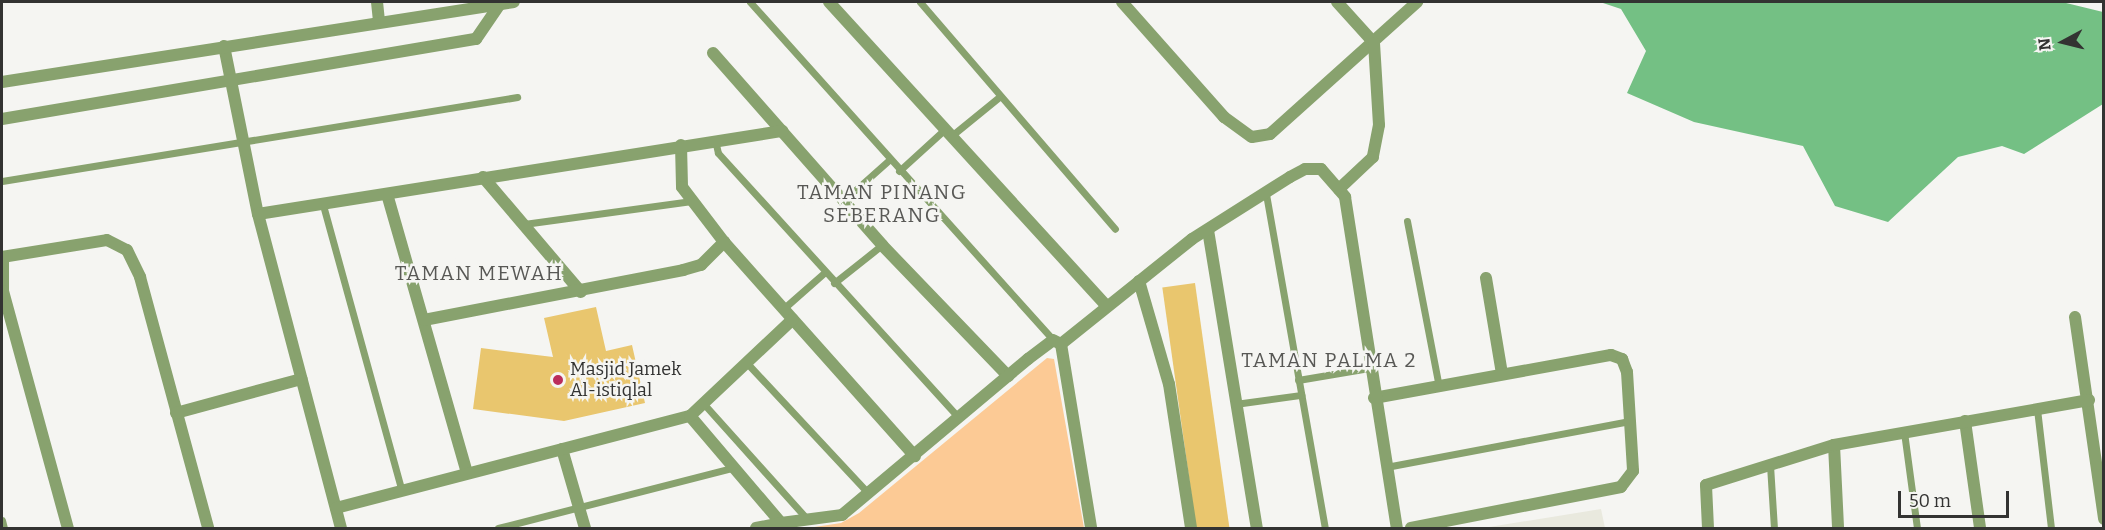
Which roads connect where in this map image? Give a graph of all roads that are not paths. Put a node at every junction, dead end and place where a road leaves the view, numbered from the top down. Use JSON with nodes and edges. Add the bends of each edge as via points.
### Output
{"nodes":[{"id":1,"x":377,"y":2,"type":"edge"},
{"id":2,"x":514,"y":2,"type":"edge"},
{"id":3,"x":750,"y":2,"type":"edge"},
{"id":4,"x":829,"y":2,"type":"edge"},
{"id":5,"x":920,"y":2,"type":"edge"},
{"id":6,"x":1122,"y":2,"type":"edge"},
{"id":7,"x":1337,"y":2,"type":"edge"},
{"id":8,"x":1417,"y":2,"type":"edge"},
{"id":9,"x":468,"y":4,"type":"edge"},
{"id":10,"x":500,"y":4,"type":"junction"},
{"id":11,"x":379,"y":22,"type":"junction"},
{"id":12,"x":1374,"y":43,"type":"junction"},
{"id":13,"x":224,"y":46,"type":"junction"},
{"id":14,"x":713,"y":53,"type":"dead end"},
{"id":15,"x":2,"y":82,"type":"edge"},
{"id":16,"x":230,"y":82,"type":"junction"},
{"id":17,"x":517,"y":97,"type":"dead end"},
{"id":18,"x":999,"y":97,"type":"junction"},
{"id":19,"x":2,"y":119,"type":"edge"},
{"id":20,"x":782,"y":131,"type":"junction"},
{"id":21,"x":947,"y":134,"type":"junction"},
{"id":22,"x":715,"y":140,"type":"junction"},
{"id":23,"x":243,"y":144,"type":"junction"},
{"id":24,"x":681,"y":145,"type":"junction"},
{"id":25,"x":889,"y":160,"type":"junction"},
{"id":26,"x":899,"y":171,"type":"junction"},
{"id":27,"x":483,"y":177,"type":"junction"},
{"id":28,"x":2,"y":181,"type":"edge"},
{"id":29,"x":1339,"y":189,"type":"junction"},
{"id":30,"x":387,"y":194,"type":"junction"},
{"id":31,"x":1266,"y":194,"type":"junction"},
{"id":32,"x":693,"y":201,"type":"junction"},
{"id":33,"x":843,"y":201,"type":"junction"},
{"id":34,"x":323,"y":205,"type":"junction"},
{"id":35,"x":258,"y":214,"type":"junction"},
{"id":36,"x":1407,"y":221,"type":"dead end"},
{"id":37,"x":524,"y":224,"type":"junction"},
{"id":38,"x":1115,"y":229,"type":"dead end"},
{"id":39,"x":1208,"y":230,"type":"junction"},
{"id":40,"x":724,"y":242,"type":"junction"},
{"id":41,"x":882,"y":245,"type":"junction"},
{"id":42,"x":2,"y":257,"type":"edge"},
{"id":43,"x":824,"y":273,"type":"junction"},
{"id":44,"x":1486,"y":278,"type":"dead end"},
{"id":45,"x":1139,"y":281,"type":"junction"},
{"id":46,"x":834,"y":283,"type":"junction"},
{"id":47,"x":581,"y":292,"type":"junction"},
{"id":48,"x":1107,"y":306,"type":"junction"},
{"id":49,"x":783,"y":309,"type":"junction"},
{"id":50,"x":2075,"y":317,"type":"dead end"},
{"id":51,"x":793,"y":319,"type":"junction"},
{"id":52,"x":424,"y":320,"type":"junction"},
{"id":53,"x":1057,"y":342,"type":"junction"},
{"id":54,"x":746,"y":361,"type":"junction"},
{"id":55,"x":1369,"y":368,"type":"junction"},
{"id":56,"x":1502,"y":374,"type":"junction"},
{"id":57,"x":1008,"y":376,"type":"junction"},
{"id":58,"x":301,"y":379,"type":"junction"},
{"id":59,"x":1298,"y":380,"type":"junction"},
{"id":60,"x":1439,"y":387,"type":"junction"},
{"id":61,"x":1301,"y":395,"type":"junction"},
{"id":62,"x":1374,"y":398,"type":"junction"},
{"id":63,"x":2089,"y":400,"type":"junction"},
{"id":64,"x":703,"y":403,"type":"junction"},
{"id":65,"x":1235,"y":404,"type":"junction"},
{"id":66,"x":2037,"y":409,"type":"junction"},
{"id":67,"x":176,"y":414,"type":"junction"},
{"id":68,"x":690,"y":416,"type":"junction"},
{"id":69,"x":959,"y":418,"type":"junction"},
{"id":70,"x":1630,"y":421,"type":"junction"},
{"id":71,"x":1965,"y":421,"type":"junction"},
{"id":72,"x":1904,"y":432,"type":"junction"},
{"id":73,"x":1834,"y":445,"type":"junction"},
{"id":74,"x":562,"y":448,"type":"junction"},
{"id":75,"x":915,"y":456,"type":"junction"},
{"id":76,"x":1770,"y":465,"type":"junction"},
{"id":77,"x":1386,"y":467,"type":"junction"},
{"id":78,"x":732,"y":468,"type":"junction"},
{"id":79,"x":467,"y":473,"type":"junction"},
{"id":80,"x":402,"y":491,"type":"junction"},
{"id":81,"x":868,"y":494,"type":"junction"},
{"id":82,"x":579,"y":507,"type":"junction"},
{"id":83,"x":336,"y":508,"type":"junction"},
{"id":84,"x":2103,"y":519,"type":"edge"},
{"id":85,"x":2,"y":520,"type":"edge"},
{"id":86,"x":809,"y":521,"type":"junction"},
{"id":87,"x":782,"y":523,"type":"junction"},
{"id":88,"x":4,"y":528,"type":"edge"},
{"id":89,"x":68,"y":528,"type":"edge"},
{"id":90,"x":208,"y":528,"type":"edge"},
{"id":91,"x":341,"y":528,"type":"edge"},
{"id":92,"x":498,"y":528,"type":"edge"},
{"id":93,"x":585,"y":528,"type":"edge"},
{"id":94,"x":756,"y":528,"type":"edge"},
{"id":95,"x":1091,"y":528,"type":"edge"},
{"id":96,"x":1191,"y":528,"type":"edge"},
{"id":97,"x":1257,"y":528,"type":"edge"},
{"id":98,"x":1325,"y":528,"type":"edge"},
{"id":99,"x":1397,"y":528,"type":"edge"},
{"id":100,"x":1412,"y":528,"type":"edge"},
{"id":101,"x":1708,"y":528,"type":"edge"},
{"id":102,"x":1774,"y":528,"type":"edge"},
{"id":103,"x":1838,"y":528,"type":"edge"},
{"id":104,"x":1917,"y":528,"type":"edge"},
{"id":105,"x":1980,"y":528,"type":"edge"},
{"id":106,"x":2051,"y":528,"type":"edge"}],
"edges":[{"from":1,"to":11,"type":"street"},
{"from":2,"to":10,"type":"street"},
{"from":3,"to":25,"type":"lane"},
{"from":4,"to":21,"type":"street"},
{"from":5,"to":18,"type":"lane"},
{"from":6,"to":12,"type":"street","via":[[1224,117],[1252,137],[1270,134]]},
{"from":7,"to":12,"type":"street"},
{"from":8,"to":12,"type":"street"},
{"from":9,"to":10,"type":"street"},
{"from":9,"to":11,"type":"street"},
{"from":10,"to":16,"type":"street","via":[[476,39]]},
{"from":11,"to":13,"type":"street"},
{"from":12,"to":29,"type":"street","via":[[1379,147]]},
{"from":13,"to":15,"type":"street"},
{"from":13,"to":16,"type":"street"},
{"from":14,"to":20,"type":"street"},
{"from":16,"to":19,"type":"street"},
{"from":16,"to":23,"type":"street"},
{"from":17,"to":23,"type":"lane"},
{"from":18,"to":21,"type":"lane"},
{"from":18,"to":38,"type":"lane"},
{"from":20,"to":22,"type":"street"},
{"from":20,"to":33,"type":"street"},
{"from":21,"to":26,"type":"lane"},
{"from":21,"to":48,"type":"street"},
{"from":22,"to":24,"type":"street"},
{"from":22,"to":43,"type":"lane","via":[[718,153]]},
{"from":23,"to":28,"type":"lane"},
{"from":23,"to":35,"type":"street"},
{"from":24,"to":27,"type":"street"},
{"from":24,"to":32,"type":"street","via":[[680,179]]},
{"from":25,"to":26,"type":"lane"},
{"from":25,"to":33,"type":"lane"},
{"from":26,"to":53,"type":"lane"},
{"from":27,"to":30,"type":"street"},
{"from":27,"to":37,"type":"street"},
{"from":29,"to":31,"type":"street","via":[[1321,169],[1305,169]]},
{"from":29,"to":55,"type":"street","via":[[1345,197]]},
{"from":30,"to":34,"type":"street"},
{"from":30,"to":52,"type":"street"},
{"from":31,"to":39,"type":"street"},
{"from":31,"to":59,"type":"lane"},
{"from":32,"to":37,"type":"lane"},
{"from":32,"to":40,"type":"street"},
{"from":33,"to":41,"type":"street"},
{"from":34,"to":35,"type":"street"},
{"from":34,"to":80,"type":"lane"},
{"from":35,"to":58,"type":"street"},
{"from":36,"to":60,"type":"lane"},
{"from":37,"to":47,"type":"street"},
{"from":39,"to":45,"type":"street"},
{"from":39,"to":65,"type":"street"},
{"from":40,"to":47,"type":"street","via":[[701,265]]},
{"from":40,"to":49,"type":"street"},
{"from":41,"to":46,"type":"lane"},
{"from":41,"to":57,"type":"street"},
{"from":42,"to":67,"type":"street","via":[[107,240],[127,250],[140,277]]},
{"from":42,"to":89,"type":"street","via":[[3,291]]},
{"from":43,"to":46,"type":"lane"},
{"from":43,"to":49,"type":"lane"},
{"from":44,"to":56,"type":"street"},
{"from":45,"to":48,"type":"street"},
{"from":45,"to":96,"type":"street","via":[[1168,384]]},
{"from":46,"to":69,"type":"lane"},
{"from":47,"to":52,"type":"street"},
{"from":48,"to":53,"type":"street"},
{"from":49,"to":51,"type":"street"},
{"from":50,"to":63,"type":"street"},
{"from":51,"to":54,"type":"street"},
{"from":51,"to":75,"type":"street"},
{"from":52,"to":79,"type":"street"},
{"from":53,"to":57,"type":"street"},
{"from":53,"to":95,"type":"street"},
{"from":54,"to":64,"type":"street"},
{"from":54,"to":81,"type":"lane"},
{"from":55,"to":59,"type":"lane"},
{"from":55,"to":62,"type":"street"},
{"from":56,"to":60,"type":"street"},
{"from":56,"to":70,"type":"street","via":[[1611,356],[1622,359]]},
{"from":57,"to":69,"type":"street"},
{"from":58,"to":67,"type":"street"},
{"from":58,"to":83,"type":"street"},
{"from":59,"to":61,"type":"lane"},
{"from":60,"to":62,"type":"street"},
{"from":61,"to":65,"type":"lane"},
{"from":61,"to":98,"type":"lane"},
{"from":62,"to":77,"type":"street"},
{"from":63,"to":66,"type":"street"},
{"from":63,"to":84,"type":"street"},
{"from":64,"to":68,"type":"street"},
{"from":64,"to":86,"type":"lane"},
{"from":65,"to":97,"type":"street"},
{"from":66,"to":71,"type":"street"},
{"from":66,"to":106,"type":"lane"},
{"from":67,"to":90,"type":"street"},
{"from":68,"to":74,"type":"street"},
{"from":68,"to":78,"type":"street"},
{"from":69,"to":75,"type":"street"},
{"from":70,"to":77,"type":"lane"},
{"from":70,"to":100,"type":"street","via":[[1633,471],[1621,487]]},
{"from":71,"to":72,"type":"street"},
{"from":71,"to":105,"type":"street"},
{"from":72,"to":73,"type":"street"},
{"from":72,"to":104,"type":"lane"},
{"from":73,"to":76,"type":"street"},
{"from":73,"to":103,"type":"street"},
{"from":74,"to":79,"type":"street"},
{"from":74,"to":82,"type":"street"},
{"from":75,"to":81,"type":"street"},
{"from":76,"to":101,"type":"street","via":[[1706,485]]},
{"from":76,"to":102,"type":"lane"},
{"from":77,"to":99,"type":"street"},
{"from":78,"to":82,"type":"lane"},
{"from":78,"to":87,"type":"street"},
{"from":79,"to":80,"type":"street"},
{"from":80,"to":83,"type":"street"},
{"from":81,"to":86,"type":"street","via":[[842,515]]},
{"from":82,"to":92,"type":"lane"},
{"from":82,"to":93,"type":"street"},
{"from":83,"to":91,"type":"street"},
{"from":85,"to":88,"type":"lane"},
{"from":86,"to":87,"type":"street"},
{"from":87,"to":94,"type":"street"}]}
